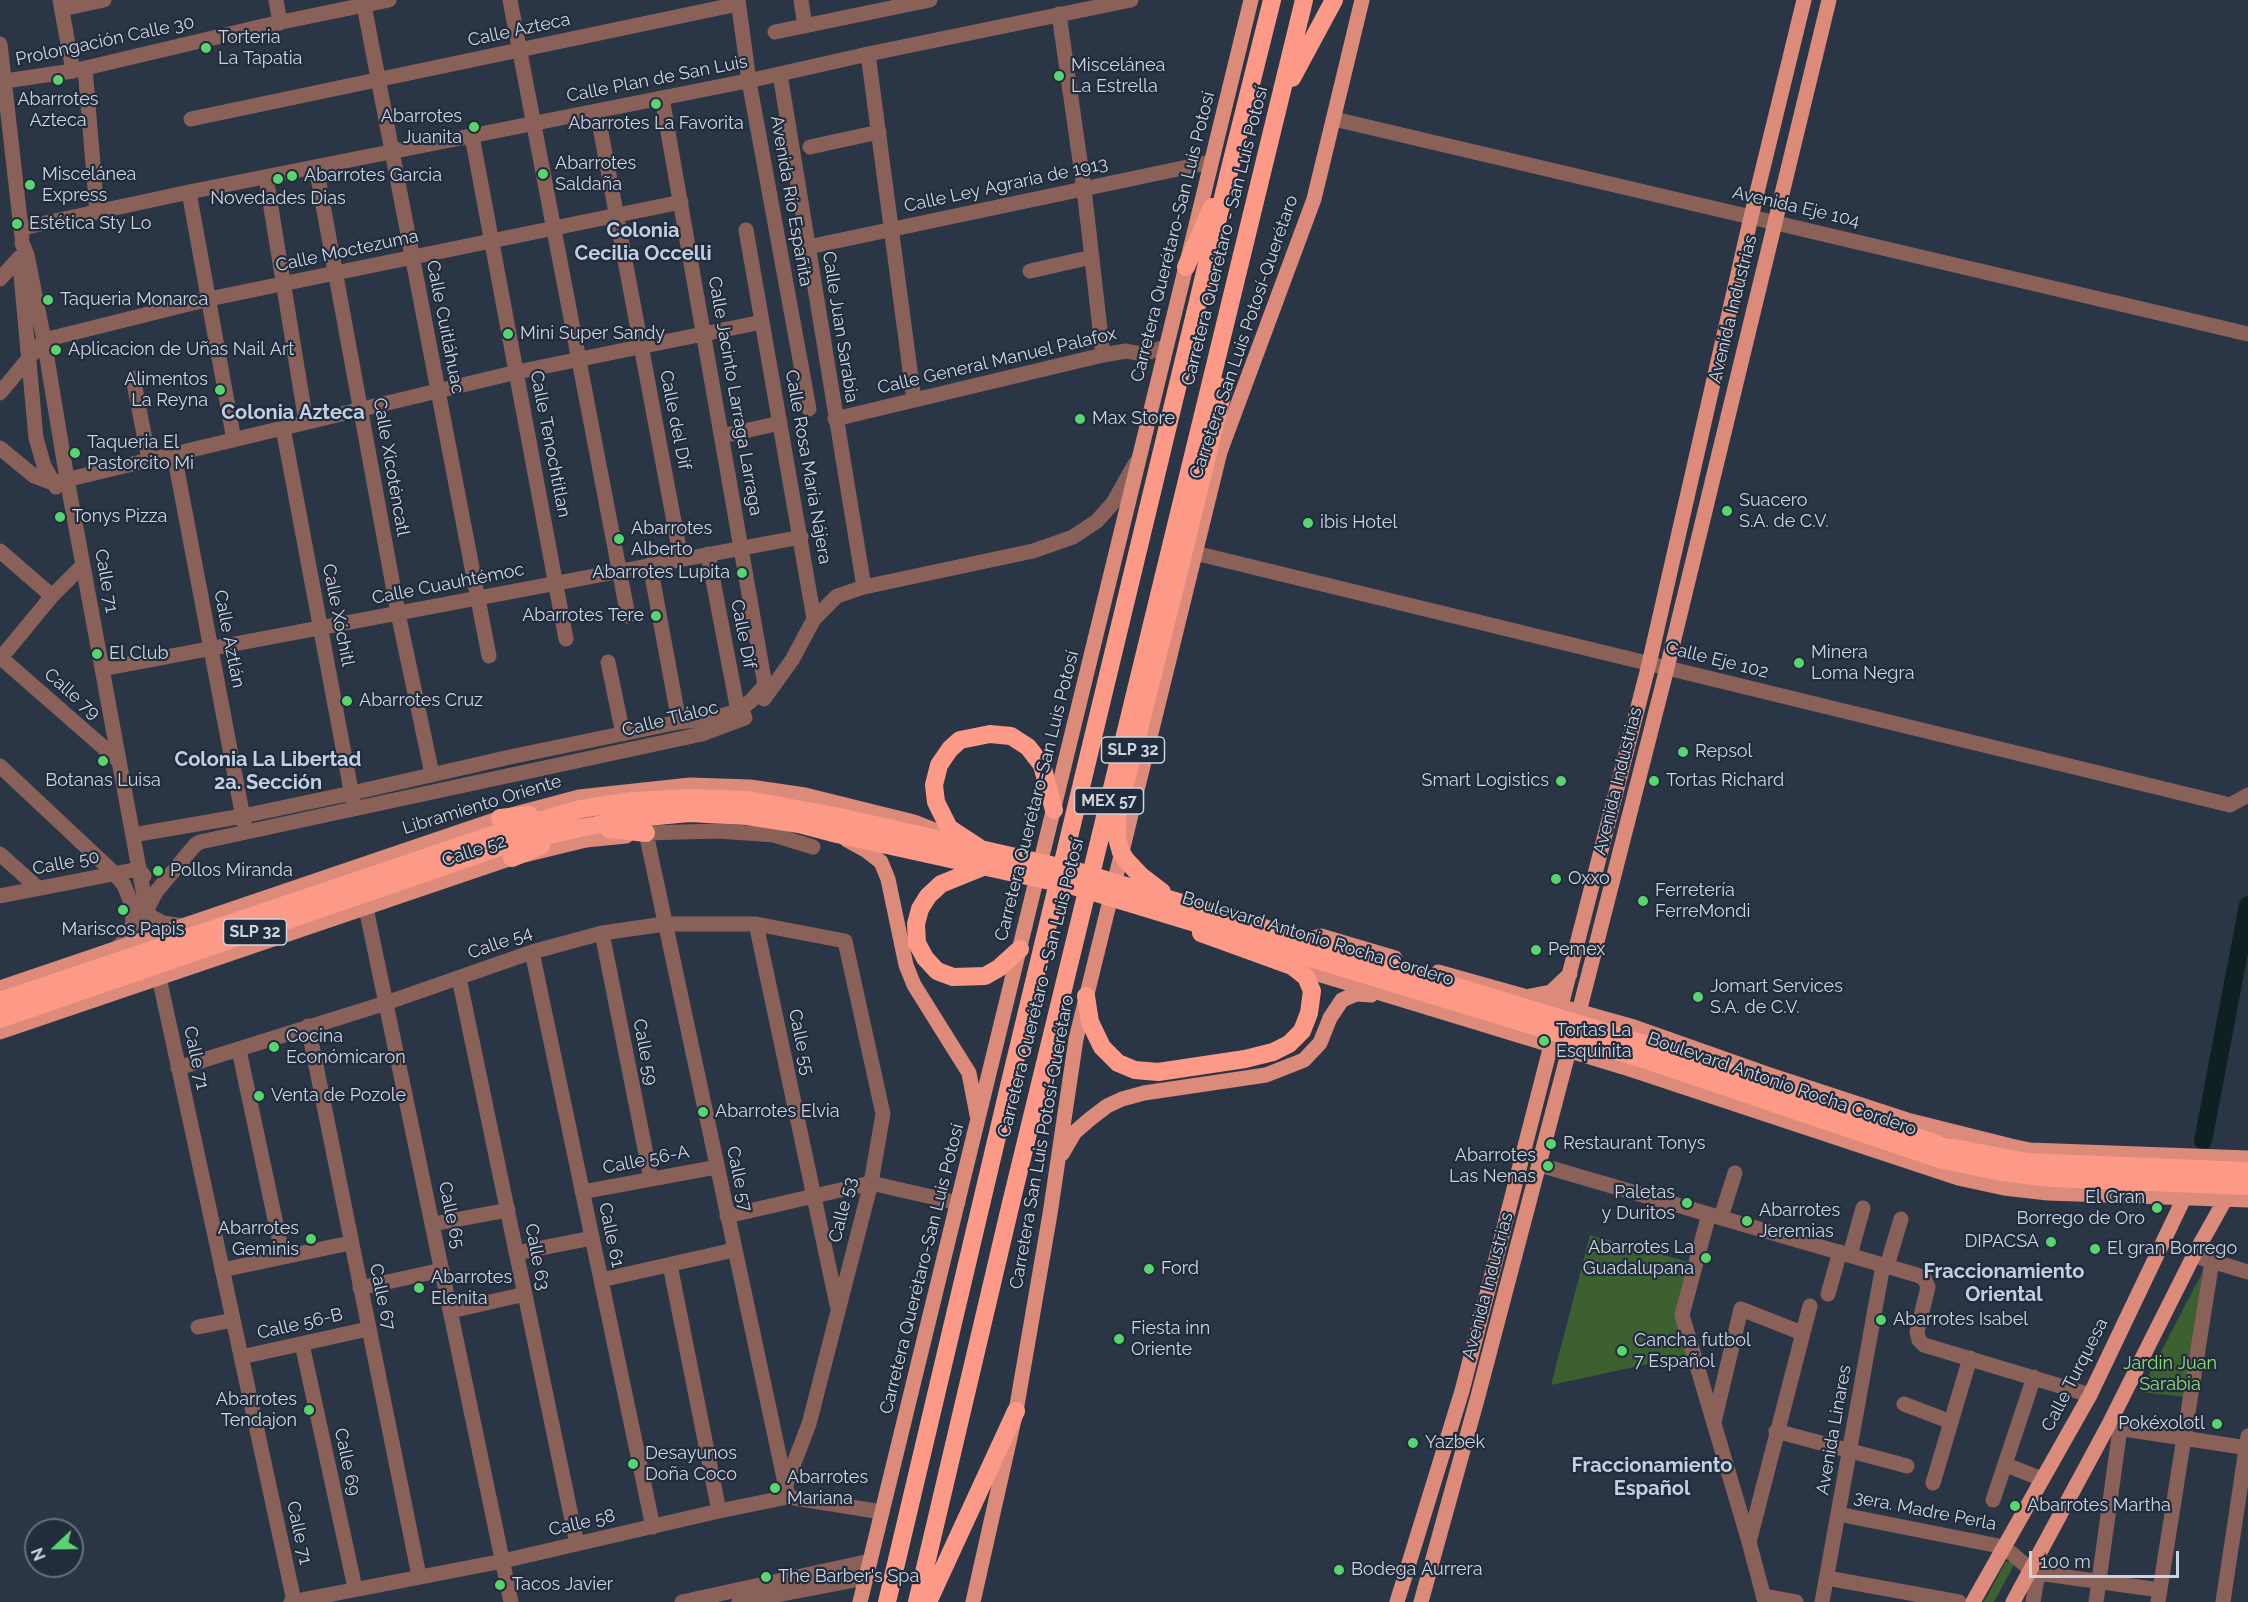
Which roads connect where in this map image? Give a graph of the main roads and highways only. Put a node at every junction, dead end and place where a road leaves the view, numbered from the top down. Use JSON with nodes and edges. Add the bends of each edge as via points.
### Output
{"nodes":[{"id":1,"x":1251,"y":0,"type":"edge"},
{"id":2,"x":1272,"y":0,"type":"edge"},
{"id":3,"x":1304,"y":0,"type":"edge"},
{"id":4,"x":1334,"y":0,"type":"edge"},
{"id":5,"x":1362,"y":0,"type":"edge"},
{"id":6,"x":1804,"y":0,"type":"edge"},
{"id":7,"x":1829,"y":0,"type":"edge"},
{"id":8,"x":1280,"y":101,"type":"junction"},
{"id":9,"x":1231,"y":164,"type":"junction"},
{"id":10,"x":1186,"y":267,"type":"junction"},
{"id":11,"x":1228,"y":316,"type":"junction"},
{"id":12,"x":1224,"y":387,"type":"junction"},
{"id":13,"x":1220,"y":452,"type":"junction"},
{"id":14,"x":1054,"y":810,"type":"junction"},
{"id":15,"x":583,"y":818,"type":"junction"},
{"id":16,"x":838,"y":825,"type":"junction"},
{"id":17,"x":646,"y":833,"type":"joint"},
{"id":18,"x":506,"y":838,"type":"junction"},
{"id":19,"x":986,"y":860,"type":"junction"},
{"id":20,"x":1075,"y":879,"type":"junction"},
{"id":21,"x":1173,"y":901,"type":"junction"},
{"id":22,"x":1188,"y":922,"type":"junction"},
{"id":23,"x":184,"y":926,"type":"junction"},
{"id":24,"x":1301,"y":940,"type":"junction"},
{"id":25,"x":116,"y":949,"type":"junction"},
{"id":26,"x":1020,"y":949,"type":"junction"},
{"id":27,"x":197,"y":964,"type":"junction"},
{"id":28,"x":1572,"y":965,"type":"junction"},
{"id":29,"x":1292,"y":966,"type":"junction"},
{"id":30,"x":1587,"y":981,"type":"junction"},
{"id":31,"x":131,"y":987,"type":"junction"},
{"id":32,"x":0,"y":988,"type":"edge"},
{"id":33,"x":1086,"y":996,"type":"junction"},
{"id":34,"x":1523,"y":996,"type":"junction"},
{"id":35,"x":1392,"y":998,"type":"junction"},
{"id":36,"x":0,"y":1001,"type":"edge"},
{"id":37,"x":1562,"y":1007,"type":"junction"},
{"id":38,"x":1580,"y":1012,"type":"junction"},
{"id":39,"x":0,"y":1019,"type":"edge"},
{"id":40,"x":1607,"y":1020,"type":"junction"},
{"id":41,"x":1634,"y":1027,"type":"junction"},
{"id":42,"x":0,"y":1032,"type":"edge"},
{"id":43,"x":1514,"y":1035,"type":"junction"},
{"id":44,"x":1552,"y":1046,"type":"junction"},
{"id":45,"x":1569,"y":1052,"type":"junction"},
{"id":46,"x":1596,"y":1059,"type":"junction"},
{"id":47,"x":1623,"y":1067,"type":"junction"},
{"id":48,"x":1563,"y":1077,"type":"junction"},
{"id":49,"x":1543,"y":1081,"type":"junction"},
{"id":50,"x":978,"y":1120,"type":"junction"},
{"id":51,"x":2144,"y":1155,"type":"junction"},
{"id":52,"x":2188,"y":1157,"type":"junction"},
{"id":53,"x":2228,"y":1157,"type":"junction"},
{"id":54,"x":2248,"y":1158,"type":"edge"},
{"id":55,"x":1057,"y":1161,"type":"junction"},
{"id":56,"x":2248,"y":1171,"type":"edge"},
{"id":57,"x":2248,"y":1186,"type":"edge"},
{"id":58,"x":2142,"y":1196,"type":"junction"},
{"id":59,"x":2185,"y":1196,"type":"junction"},
{"id":60,"x":2226,"y":1198,"type":"junction"},
{"id":61,"x":2248,"y":1200,"type":"edge"},
{"id":62,"x":1462,"y":1391,"type":"junction"},
{"id":63,"x":1479,"y":1396,"type":"junction"},
{"id":64,"x":1016,"y":1410,"type":"junction"},
{"id":65,"x":1430,"y":1492,"type":"junction"},
{"id":66,"x":1450,"y":1502,"type":"junction"},
{"id":67,"x":1419,"y":1531,"type":"junction"},
{"id":68,"x":1433,"y":1560,"type":"junction"},
{"id":69,"x":1406,"y":1574,"type":"junction"},
{"id":70,"x":861,"y":1602,"type":"edge"},
{"id":71,"x":886,"y":1602,"type":"edge"},
{"id":72,"x":917,"y":1602,"type":"edge"},
{"id":73,"x":928,"y":1602,"type":"edge"},
{"id":74,"x":973,"y":1602,"type":"edge"},
{"id":75,"x":1397,"y":1602,"type":"edge"},
{"id":76,"x":1415,"y":1602,"type":"edge"},
{"id":77,"x":1421,"y":1602,"type":"edge"},
{"id":78,"x":1973,"y":1602,"type":"edge"},
{"id":79,"x":2013,"y":1602,"type":"edge"}],
"edges":[{"from":1,"to":10,"type":"main road","name":"Carretera Querétaro-San Luis Potosí"},
{"from":2,"to":9,"type":"highway","name":"Carretera Querétaro - San Luis Potosí","number":"MEX 57"},
{"from":3,"to":8,"type":"highway","name":"Carretera Querétaro - San Luis Potosí","number":"MEX 57"},
{"from":4,"to":8,"type":"highway"},
{"from":5,"to":13,"type":"main road","name":"Carretera San Luis Potosí-Querétaro","via":[[1314,199]]},
{"from":6,"to":28,"type":"main road","name":"Avenida Industrias","via":[[1649,664]]},
{"from":7,"to":30,"type":"main road","name":"Avenida Industrias"},
{"from":8,"to":11,"type":"highway","name":"Carretera Querétaro - San Luis Potosí","number":"MEX 57"},
{"from":9,"to":10,"type":"highway"},
{"from":9,"to":71,"type":"highway","name":"Carretera Querétaro - San Luis Potosí","number":"MEX 57"},
{"from":10,"to":14,"type":"main road","name":"Carretera Querétaro-San Luis Potosí"},
{"from":11,"to":12,"type":"highway"},
{"from":11,"to":72,"type":"highway","name":"Carretera Querétaro - San Luis Potosí","number":"MEX 57","via":[[1013,1192]]},
{"from":12,"to":13,"type":"highway"},
{"from":12,"to":21,"type":"highway","number":"SLP 32","bridge":true,"via":[[1117,816],[1120,852],[1141,876]]},
{"from":13,"to":33,"type":"main road","name":"Carretera San Luis Potosí-Querétaro"},
{"from":14,"to":19,"type":"highway","bridge":true,"via":[[1042,765],[1028,747],[1011,736],[990,734],[960,740],[939,765],[934,785],[936,802],[949,828]]},
{"from":14,"to":26,"type":"main road","name":"Carretera Querétaro-San Luis Potosí"},
{"from":15,"to":16,"type":"highway","name":"Libramiento Oriente","number":"SLP 32","via":[[689,813]]},
{"from":15,"to":17,"type":"highway"},
{"from":15,"to":18,"type":"highway","name":"Libramiento Oriente","number":"SLP 32"},
{"from":15,"to":18,"type":"highway"},
{"from":16,"to":19,"type":"highway","number":"SLP 32","bridge":true},
{"from":16,"to":50,"type":"main road","via":[[881,862],[906,965],[914,985],[969,1073]]},
{"from":17,"to":18,"type":"main road","name":"Calle 52","via":[[586,840]]},
{"from":18,"to":19,"type":"main road","name":"Libramiento Oriente","via":[[579,797],[690,786],[750,787],[805,795],[914,822]]},
{"from":18,"to":23,"type":"main road","name":"Libramiento Oriente"},
{"from":18,"to":27,"type":"main road","name":"Calle 52","via":[[366,908]]},
{"from":18,"to":36,"type":"highway","name":"Libramiento Oriente","number":"SLP 32","bridge":true},
{"from":18,"to":39,"type":"highway","name":"Libramiento Oriente","number":"SLP 32","bridge":true},
{"from":19,"to":20,"type":"highway","number":"SLP 32","bridge":true},
{"from":19,"to":26,"type":"highway","via":[[941,884],[928,896],[916,924],[917,943],[937,971],[953,977],[985,976]]},
{"from":20,"to":21,"type":"highway","name":"Boulevard Antonio Rocha Cordero","number":"SLP 32","bridge":true},
{"from":20,"to":22,"type":"highway","name":"Boulevard Antonio Rocha Cordero","number":"SLP 32","bridge":true},
{"from":21,"to":24,"type":"highway","name":"Boulevard Antonio Rocha Cordero","number":"SLP 32","bridge":true},
{"from":22,"to":29,"type":"highway","via":[[1201,933]]},
{"from":22,"to":57,"type":"highway","name":"Boulevard Antonio Rocha Cordero","number":"SLP 32","bridge":true,"via":[[1652,1062],[1939,1159],[2050,1178]]},
{"from":23,"to":25,"type":"main road","name":"Libramiento Oriente"},
{"from":23,"to":27,"type":"main road","via":[[172,939],[173,951],[180,961]]},
{"from":24,"to":34,"type":"main road","name":"Boulevard Antonio Rocha Cordero","number":"SLP 32","via":[[1321,936]]},
{"from":24,"to":56,"type":"highway","name":"Boulevard Antonio Rocha Cordero","number":"SLP 32","bridge":true,"via":[[1658,1048],[1943,1146],[2028,1162]]},
{"from":25,"to":31,"type":"main road","via":[[132,952],[140,962],[141,975]]},
{"from":25,"to":32,"type":"main road","name":"Libramiento Oriente"},
{"from":26,"to":50,"type":"main road","name":"Carretera Querétaro-San Luis Potosí"},
{"from":27,"to":31,"type":"main road","name":"Calle 52"},
{"from":28,"to":34,"type":"main road","via":[[1551,992]]},
{"from":28,"to":37,"type":"main road","name":"Avenida Industrias"},
{"from":29,"to":33,"type":"highway","via":[[1306,977],[1312,991],[1302,1030],[1289,1044],[1245,1059],[1158,1072],[1135,1070],[1118,1063],[1102,1047],[1090,1022]]},
{"from":29,"to":35,"type":"main road","name":"Boulevard Antonio Rocha Cordero"},
{"from":30,"to":38,"type":"main road","name":"Avenida Industrias"},
{"from":30,"to":40,"type":"main road","via":[[1592,1007]]},
{"from":31,"to":42,"type":"main road"},
{"from":33,"to":55,"type":"main road","name":"Carretera San Luis Potosí-Querétaro"},
{"from":34,"to":37,"type":"main road","name":"Boulevard Antonio Rocha Cordero","number":"SLP 32"},
{"from":34,"to":43,"type":"main road","via":[[1535,1006],[1537,1019],[1531,1029]]},
{"from":35,"to":43,"type":"main road","name":"Boulevard Antonio Rocha Cordero"},
{"from":35,"to":55,"type":"main road","via":[[1356,994],[1342,1000],[1320,1043],[1304,1060],[1285,1069],[1144,1093],[1107,1106],[1076,1132]]},
{"from":37,"to":38,"type":"main road","name":"Boulevard Antonio Rocha Cordero","number":"SLP 32"},
{"from":37,"to":44,"type":"main road","name":"Avenida Industrias"},
{"from":38,"to":40,"type":"main road","name":"Boulevard Antonio Rocha Cordero","number":"SLP 32"},
{"from":38,"to":45,"type":"main road","name":"Avenida Industrias"},
{"from":40,"to":41,"type":"main road","name":"Boulevard Antonio Rocha Cordero","number":"SLP 32"},
{"from":41,"to":47,"type":"main road","via":[[1615,1031],[1605,1044],[1609,1059]]},
{"from":41,"to":51,"type":"main road","name":"Boulevard Antonio Rocha Cordero","number":"SLP 32","via":[[1947,1131],[2030,1150]]},
{"from":43,"to":44,"type":"main road","name":"Boulevard Antonio Rocha Cordero"},
{"from":43,"to":49,"type":"main road","via":[[1540,1053],[1544,1062]]},
{"from":44,"to":45,"type":"main road","name":"Boulevard Antonio Rocha Cordero"},
{"from":44,"to":49,"type":"main road","name":"Avenida Industrias"},
{"from":45,"to":46,"type":"main road","name":"Boulevard Antonio Rocha Cordero"},
{"from":45,"to":48,"type":"main road","name":"Avenida Industrias"},
{"from":46,"to":47,"type":"main road","name":"Boulevard Antonio Rocha Cordero"},
{"from":46,"to":48,"type":"main road","via":[[1577,1065]]},
{"from":47,"to":58,"type":"main road","name":"Boulevard Antonio Rocha Cordero","via":[[1958,1178],[2026,1191]]},
{"from":48,"to":63,"type":"main road","name":"Avenida Industrias"},
{"from":49,"to":62,"type":"main road","name":"Avenida Industrias"},
{"from":50,"to":70,"type":"main road","name":"Carretera Querétaro-San Luis Potosí"},
{"from":51,"to":52,"type":"main road","name":"Boulevard Antonio Rocha Cordero","number":"SLP 32"},
{"from":51,"to":58,"type":"main road","via":[[2158,1163],[2162,1176],[2157,1188]]},
{"from":52,"to":53,"type":"main road","name":"Boulevard Antonio Rocha Cordero","number":"SLP 32"},
{"from":52,"to":59,"type":"main road","name":"Calle Turquesa"},
{"from":53,"to":54,"type":"main road","name":"Boulevard Antonio Rocha Cordero","number":"SLP 32"},
{"from":53,"to":60,"type":"main road"},
{"from":55,"to":64,"type":"main road","name":"Carretera San Luis Potosí-Querétaro"},
{"from":58,"to":59,"type":"main road","name":"Boulevard Antonio Rocha Cordero"},
{"from":59,"to":60,"type":"main road","name":"Boulevard Antonio Rocha Cordero"},
{"from":59,"to":78,"type":"main road","name":"Calle Turquesa","via":[[2090,1395]]},
{"from":60,"to":61,"type":"main road","name":"Boulevard Antonio Rocha Cordero"},
{"from":60,"to":79,"type":"main road","via":[[2194,1255],[2114,1428]]},
{"from":62,"to":63,"type":"main road"},
{"from":62,"to":65,"type":"main road","name":"Avenida Industrias"},
{"from":63,"to":66,"type":"main road","name":"Avenida Industrias"},
{"from":64,"to":73,"type":"highway"},
{"from":64,"to":74,"type":"main road","name":"Carretera San Luis Potosí-Querétaro"},
{"from":65,"to":66,"type":"main road"},
{"from":65,"to":67,"type":"main road","name":"Avenida Industrias"},
{"from":66,"to":68,"type":"main road","name":"Avenida Industrias"},
{"from":67,"to":68,"type":"main road"},
{"from":67,"to":69,"type":"main road","name":"Avenida Industrias"},
{"from":68,"to":77,"type":"main road","name":"Avenida Industrias"},
{"from":69,"to":75,"type":"main road","name":"Avenida Industrias"},
{"from":69,"to":76,"type":"main road","via":[[1405,1588]]}]}
